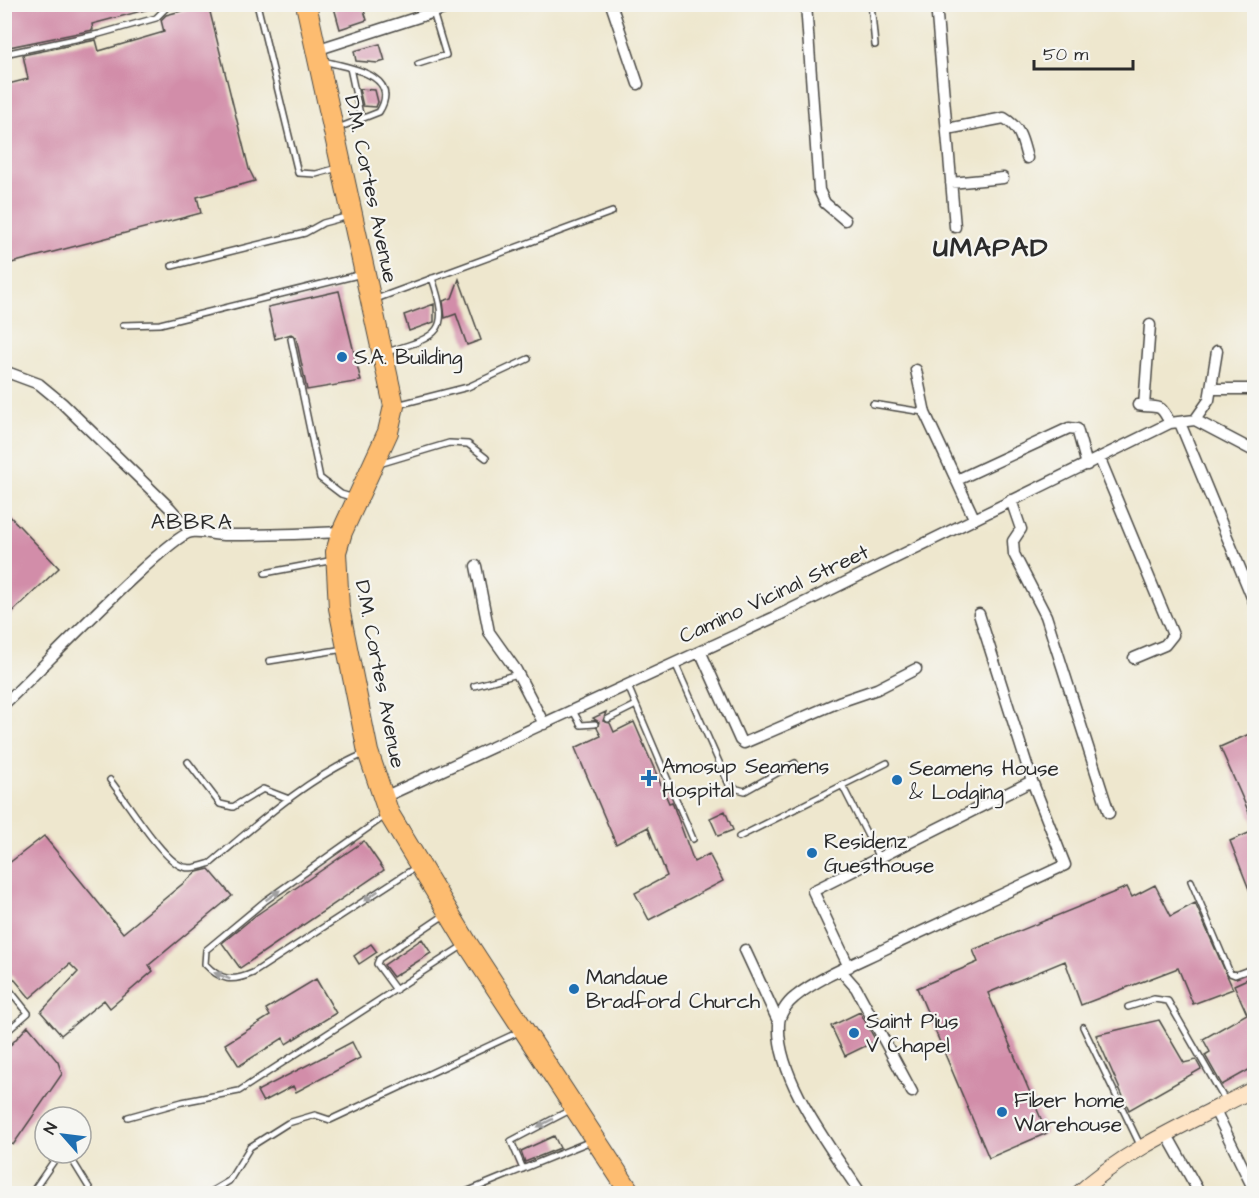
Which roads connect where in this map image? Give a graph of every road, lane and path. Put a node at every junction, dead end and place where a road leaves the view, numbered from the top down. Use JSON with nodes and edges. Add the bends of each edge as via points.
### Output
{"nodes":[{"id":1,"x":170,"y":4,"type":"edge"},
{"id":2,"x":257,"y":4,"type":"edge"},
{"id":3,"x":306,"y":4,"type":"edge"},
{"id":4,"x":459,"y":4,"type":"edge"},
{"id":5,"x":611,"y":4,"type":"edge"},
{"id":6,"x":806,"y":4,"type":"edge"},
{"id":7,"x":871,"y":4,"type":"edge"},
{"id":8,"x":936,"y":4,"type":"edge"},
{"id":9,"x":433,"y":12,"type":"junction"},
{"id":10,"x":875,"y":45,"type":"dead end"},
{"id":11,"x":4,"y":54,"type":"edge"},
{"id":12,"x":317,"y":55,"type":"junction"},
{"id":13,"x":418,"y":64,"type":"dead end"},
{"id":14,"x":350,"y":68,"type":"junction"},
{"id":15,"x":638,"y":84,"type":"dead end"},
{"id":16,"x":361,"y":119,"type":"junction"},
{"id":17,"x":947,"y":129,"type":"junction"},
{"id":18,"x":334,"y":130,"type":"junction"},
{"id":19,"x":1027,"y":158,"type":"dead end"},
{"id":20,"x":342,"y":167,"type":"junction"},
{"id":21,"x":1003,"y":178,"type":"dead end"},
{"id":22,"x":951,"y":183,"type":"junction"},
{"id":23,"x":612,"y":212,"type":"dead end"},
{"id":24,"x":353,"y":216,"type":"junction"},
{"id":25,"x":845,"y":220,"type":"dead end"},
{"id":26,"x":955,"y":227,"type":"dead end"},
{"id":27,"x":172,"y":266,"type":"dead end"},
{"id":28,"x":365,"y":273,"type":"junction"},
{"id":29,"x":432,"y":278,"type":"junction"},
{"id":30,"x":372,"y":301,"type":"junction"},
{"id":31,"x":123,"y":325,"type":"dead end"},
{"id":32,"x":1150,"y":325,"type":"dead end"},
{"id":33,"x":291,"y":339,"type":"dead end"},
{"id":34,"x":1216,"y":351,"type":"dead end"},
{"id":35,"x":383,"y":353,"type":"junction"},
{"id":36,"x":528,"y":359,"type":"dead end"},
{"id":37,"x":916,"y":370,"type":"dead end"},
{"id":38,"x":4,"y":371,"type":"edge"},
{"id":39,"x":1212,"y":389,"type":"junction"},
{"id":40,"x":1254,"y":389,"type":"edge"},
{"id":41,"x":873,"y":404,"type":"dead end"},
{"id":42,"x":394,"y":406,"type":"junction"},
{"id":43,"x":925,"y":413,"type":"junction"},
{"id":44,"x":1195,"y":420,"type":"junction"},
{"id":45,"x":1175,"y":423,"type":"junction"},
{"id":46,"x":1254,"y":451,"type":"edge"},
{"id":47,"x":486,"y":458,"type":"dead end"},
{"id":48,"x":1100,"y":459,"type":"junction"},
{"id":49,"x":373,"y":465,"type":"junction"},
{"id":50,"x":1087,"y":465,"type":"junction"},
{"id":51,"x":957,"y":480,"type":"junction"},
{"id":52,"x":358,"y":499,"type":"junction"},
{"id":53,"x":1011,"y":500,"type":"junction"},
{"id":54,"x":974,"y":518,"type":"junction"},
{"id":55,"x":190,"y":531,"type":"junction"},
{"id":56,"x":342,"y":532,"type":"junction"},
{"id":57,"x":336,"y":560,"type":"junction"},
{"id":58,"x":476,"y":566,"type":"dead end"},
{"id":59,"x":265,"y":573,"type":"dead end"},
{"id":60,"x":1254,"y":602,"type":"edge"},
{"id":61,"x":979,"y":614,"type":"dead end"},
{"id":62,"x":347,"y":648,"type":"junction"},
{"id":63,"x":700,"y":652,"type":"junction"},
{"id":64,"x":1134,"y":658,"type":"dead end"},
{"id":65,"x":269,"y":661,"type":"dead end"},
{"id":66,"x":675,"y":662,"type":"junction"},
{"id":67,"x":916,"y":669,"type":"dead end"},
{"id":68,"x":518,"y":674,"type":"junction"},
{"id":69,"x":627,"y":684,"type":"junction"},
{"id":70,"x":474,"y":686,"type":"dead end"},
{"id":71,"x":4,"y":704,"type":"edge"},
{"id":72,"x":636,"y":705,"type":"junction"},
{"id":73,"x":572,"y":709,"type":"junction"},
{"id":74,"x":608,"y":719,"type":"dead end"},
{"id":75,"x":544,"y":724,"type":"junction"},
{"id":76,"x":595,"y":724,"type":"dead end"},
{"id":77,"x":368,"y":752,"type":"junction"},
{"id":78,"x":188,"y":762,"type":"dead end"},
{"id":79,"x":795,"y":763,"type":"dead end"},
{"id":80,"x":887,"y":763,"type":"dead end"},
{"id":81,"x":110,"y":780,"type":"dead end"},
{"id":82,"x":1032,"y":781,"type":"junction"},
{"id":83,"x":842,"y":785,"type":"junction"},
{"id":84,"x":289,"y":799,"type":"junction"},
{"id":85,"x":386,"y":806,"type":"junction"},
{"id":86,"x":1109,"y":813,"type":"dead end"},
{"id":87,"x":739,"y":837,"type":"dead end"},
{"id":88,"x":693,"y":839,"type":"dead end"},
{"id":89,"x":879,"y":860,"type":"junction"},
{"id":90,"x":420,"y":864,"type":"junction"},
{"id":91,"x":1191,"y":880,"type":"dead end"},
{"id":92,"x":449,"y":912,"type":"junction"},
{"id":93,"x":467,"y":943,"type":"junction"},
{"id":94,"x":745,"y":950,"type":"dead end"},
{"id":95,"x":1254,"y":968,"type":"edge"},
{"id":96,"x":845,"y":969,"type":"junction"},
{"id":97,"x":4,"y":983,"type":"edge"},
{"id":98,"x":396,"y":990,"type":"junction"},
{"id":99,"x":1128,"y":1007,"type":"dead end"},
{"id":100,"x":778,"y":1021,"type":"junction"},
{"id":101,"x":1083,"y":1028,"type":"dead end"},
{"id":102,"x":525,"y":1029,"type":"junction"},
{"id":103,"x":4,"y":1034,"type":"edge"},
{"id":104,"x":1254,"y":1089,"type":"edge"},
{"id":105,"x":912,"y":1092,"type":"dead end"},
{"id":106,"x":576,"y":1107,"type":"junction"},
{"id":107,"x":1221,"y":1107,"type":"junction"},
{"id":108,"x":128,"y":1117,"type":"dead end"},
{"id":109,"x":1167,"y":1135,"type":"junction"},
{"id":110,"x":596,"y":1139,"type":"junction"},
{"id":111,"x":1142,"y":1148,"type":"junction"},
{"id":112,"x":523,"y":1169,"type":"junction"},
{"id":113,"x":1093,"y":1188,"type":"edge"},
{"id":114,"x":1254,"y":1190,"type":"edge"},
{"id":115,"x":31,"y":1194,"type":"edge"},
{"id":116,"x":93,"y":1194,"type":"edge"},
{"id":117,"x":207,"y":1194,"type":"edge"},
{"id":118,"x":461,"y":1194,"type":"edge"},
{"id":119,"x":631,"y":1194,"type":"edge"},
{"id":120,"x":861,"y":1194,"type":"edge"},
{"id":121,"x":1078,"y":1194,"type":"edge"},
{"id":122,"x":1200,"y":1194,"type":"edge"}],
"edges":[{"from":1,"to":11,"type":"lane","via":[[156,18]]},
{"from":2,"to":20,"type":"lane","via":[[298,173],[316,174]]},
{"from":3,"to":12,"type":"highway","name":"D.M. Cortes Avenue"},
{"from":4,"to":9,"type":"street"},
{"from":5,"to":15,"type":"street"},
{"from":6,"to":25,"type":"street","via":[[819,190],[825,204]]},
{"from":7,"to":10,"type":"lane"},
{"from":8,"to":17,"type":"street"},
{"from":9,"to":12,"type":"street"},
{"from":9,"to":13,"type":"lane","via":[[446,55]]},
{"from":12,"to":14,"type":"lane"},
{"from":12,"to":18,"type":"highway","name":"D.M. Cortes Avenue"},
{"from":14,"to":16,"type":"lane"},
{"from":14,"to":16,"type":"lane","via":[[369,73],[384,92],[379,112]]},
{"from":16,"to":18,"type":"lane"},
{"from":17,"to":19,"type":"street","via":[[1004,118],[1020,132]]},
{"from":17,"to":22,"type":"street"},
{"from":18,"to":20,"type":"highway","name":"D.M. Cortes Avenue"},
{"from":20,"to":24,"type":"highway","name":"D.M. Cortes Avenue"},
{"from":21,"to":22,"type":"street"},
{"from":22,"to":26,"type":"street"},
{"from":23,"to":29,"type":"lane"},
{"from":24,"to":27,"type":"lane","via":[[323,223],[305,233]]},
{"from":24,"to":28,"type":"highway","name":"D.M. Cortes Avenue"},
{"from":28,"to":30,"type":"highway","name":"D.M. Cortes Avenue"},
{"from":28,"to":31,"type":"lane","via":[[160,324]]},
{"from":29,"to":30,"type":"lane"},
{"from":29,"to":35,"type":"lane","via":[[442,315],[436,332],[414,344]]},
{"from":30,"to":35,"type":"highway","name":"D.M. Cortes Avenue"},
{"from":32,"to":45,"type":"street","via":[[1141,406],[1158,406]]},
{"from":33,"to":52,"type":"lane","via":[[320,478],[341,494]]},
{"from":34,"to":39,"type":"street"},
{"from":35,"to":42,"type":"highway","name":"D.M. Cortes Avenue"},
{"from":36,"to":42,"type":"lane","via":[[468,387]]},
{"from":37,"to":43,"type":"street"},
{"from":38,"to":55,"type":"street","via":[[39,384],[62,403]]},
{"from":39,"to":40,"type":"street"},
{"from":39,"to":44,"type":"street","via":[[1202,414]]},
{"from":41,"to":43,"type":"lane"},
{"from":42,"to":49,"type":"highway","name":"D.M. Cortes Avenue","via":[[388,432]]},
{"from":43,"to":51,"type":"street"},
{"from":44,"to":45,"type":"street","name":"Camino Vicinal Street"},
{"from":44,"to":46,"type":"street"},
{"from":45,"to":48,"type":"street","name":"Camino Vicinal Street"},
{"from":45,"to":60,"type":"street"},
{"from":47,"to":49,"type":"lane","via":[[468,444],[449,443]]},
{"from":48,"to":50,"type":"street","name":"Camino Vicinal Street"},
{"from":48,"to":64,"type":"street","via":[[1173,635],[1165,645]]},
{"from":49,"to":52,"type":"highway","name":"D.M. Cortes Avenue"},
{"from":50,"to":51,"type":"street","via":[[1077,429],[1070,428]]},
{"from":50,"to":53,"type":"street","name":"Camino Vicinal Street"},
{"from":51,"to":54,"type":"street"},
{"from":52,"to":56,"type":"highway","name":"D.M. Cortes Avenue"},
{"from":53,"to":54,"type":"street","name":"Camino Vicinal Street"},
{"from":53,"to":86,"type":"street","via":[[1021,529],[1013,541],[1014,554],[1046,616]]},
{"from":54,"to":63,"type":"street","name":"Camino Vicinal Street"},
{"from":55,"to":56,"type":"street","via":[[240,535]]},
{"from":55,"to":71,"type":"street","via":[[164,548]]},
{"from":56,"to":57,"type":"highway","name":"D.M. Cortes Avenue"},
{"from":57,"to":59,"type":"lane"},
{"from":57,"to":62,"type":"highway","name":"D.M. Cortes Avenue"},
{"from":58,"to":68,"type":"street","via":[[489,632]]},
{"from":61,"to":82,"type":"street"},
{"from":62,"to":65,"type":"lane"},
{"from":62,"to":77,"type":"highway","name":"D.M. Cortes Avenue"},
{"from":63,"to":66,"type":"street","name":"Camino Vicinal Street"},
{"from":63,"to":67,"type":"street","via":[[744,743]]},
{"from":66,"to":69,"type":"street","name":"Camino Vicinal Street"},
{"from":66,"to":79,"type":"lane","via":[[730,787],[745,791]]},
{"from":68,"to":70,"type":"lane"},
{"from":68,"to":75,"type":"street"},
{"from":69,"to":72,"type":"lane"},
{"from":69,"to":73,"type":"street","name":"Camino Vicinal Street"},
{"from":72,"to":74,"type":"lane"},
{"from":72,"to":88,"type":"lane"},
{"from":73,"to":75,"type":"street","name":"Camino Vicinal Street"},
{"from":73,"to":76,"type":"lane","via":[[581,725]]},
{"from":75,"to":85,"type":"street","name":"Camino Vicinal Street"},
{"from":77,"to":84,"type":"lane","via":[[345,762]]},
{"from":77,"to":85,"type":"highway","name":"D.M. Cortes Avenue"},
{"from":78,"to":84,"type":"lane","via":[[220,804],[227,807],[263,789]]},
{"from":80,"to":83,"type":"lane"},
{"from":81,"to":84,"type":"lane","via":[[167,855],[180,866],[196,868],[211,863]]},
{"from":82,"to":89,"type":"street"},
{"from":82,"to":96,"type":"street","via":[[1065,865]]},
{"from":83,"to":87,"type":"lane"},
{"from":83,"to":89,"type":"lane"},
{"from":85,"to":90,"type":"highway","name":"D.M. Cortes Avenue"},
{"from":90,"to":85,"type":"lane","one_way":true,"via":[[253,974],[238,980],[225,979],[205,964],[206,950],[215,940],[375,822]]},
{"from":89,"to":96,"type":"street","via":[[813,891]]},
{"from":90,"to":92,"type":"highway","name":"D.M. Cortes Avenue"},
{"from":91,"to":95,"type":"lane","via":[[1230,973]]},
{"from":92,"to":93,"type":"highway","name":"D.M. Cortes Avenue"},
{"from":92,"to":98,"type":"lane","via":[[379,959],[377,964]]},
{"from":93,"to":98,"type":"lane"},
{"from":93,"to":102,"type":"highway","name":"D.M. Cortes Avenue"},
{"from":94,"to":100,"type":"street"},
{"from":96,"to":100,"type":"street","via":[[794,997]]},
{"from":96,"to":105,"type":"street"},
{"from":97,"to":103,"type":"lane","via":[[28,1013]]},
{"from":98,"to":108,"type":"lane","via":[[239,1091]]},
{"from":99,"to":107,"type":"lane","via":[[1154,999],[1168,1001]]},
{"from":100,"to":120,"type":"street","via":[[790,1078]]},
{"from":101,"to":111,"type":"lane"},
{"from":102,"to":106,"type":"highway","name":"D.M. Cortes Avenue"},
{"from":102,"to":117,"type":"lane","via":[[330,1120],[315,1115],[288,1123],[250,1147],[229,1181]]},
{"from":104,"to":107,"type":"street"},
{"from":106,"to":110,"type":"highway","name":"D.M. Cortes Avenue"},
{"from":106,"to":112,"type":"lane","one_way":true,"via":[[511,1141]]},
{"from":107,"to":109,"type":"street"},
{"from":107,"to":114,"type":"street"},
{"from":109,"to":111,"type":"street"},
{"from":109,"to":122,"type":"street"},
{"from":110,"to":112,"type":"lane"},
{"from":110,"to":119,"type":"highway","name":"D.M. Cortes Avenue"},
{"from":111,"to":113,"type":"street"},
{"from":112,"to":118,"type":"lane"},
{"from":113,"to":121,"type":"street"},
{"from":115,"to":116,"type":"lane","via":[[58,1155],[63,1154],[69,1155]]}]}
